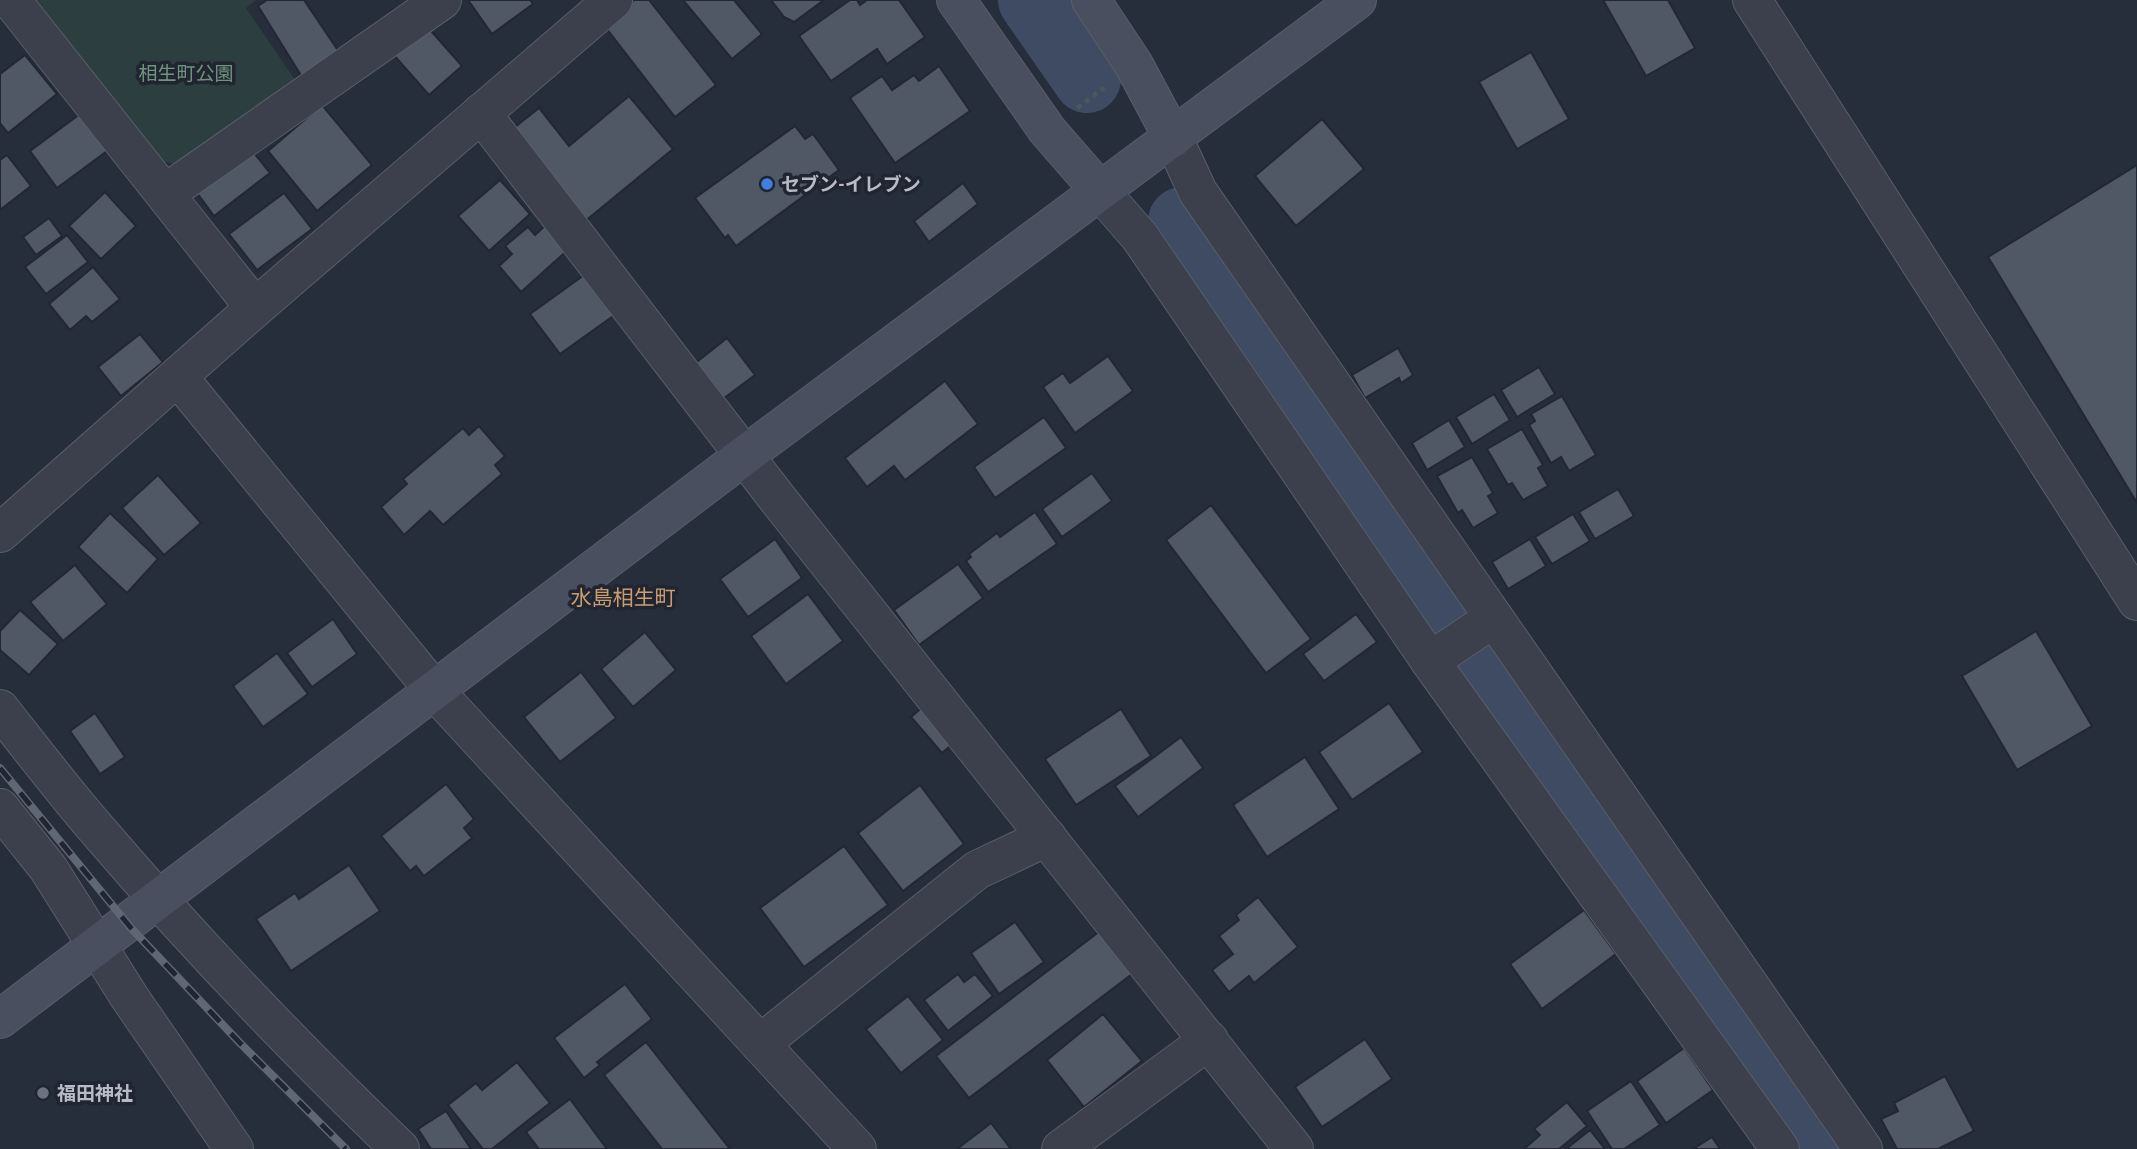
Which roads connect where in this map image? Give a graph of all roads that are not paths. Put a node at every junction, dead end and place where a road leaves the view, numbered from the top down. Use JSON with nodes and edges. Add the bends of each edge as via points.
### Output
{"nodes":[{"id":1,"x":11,"y":0,"type":"edge"},
{"id":2,"x":442,"y":0,"type":"edge"},
{"id":3,"x":613,"y":0,"type":"edge"},
{"id":4,"x":956,"y":0,"type":"edge"},
{"id":5,"x":1091,"y":0,"type":"edge"},
{"id":6,"x":1357,"y":0,"type":"edge"},
{"id":7,"x":1752,"y":0,"type":"edge"},
{"id":8,"x":481,"y":113,"type":"junction"},
{"id":9,"x":1174,"y":138,"type":"junction"},
{"id":10,"x":1100,"y":191,"type":"junction"},
{"id":11,"x":166,"y":193,"type":"junction"},
{"id":12,"x":255,"y":308,"type":"junction"},
{"id":13,"x":178,"y":377,"type":"junction"},
{"id":14,"x":745,"y":455,"type":"junction"},
{"id":15,"x":0,"y":533,"type":"edge"},
{"id":16,"x":2137,"y":601,"type":"edge"},
{"id":17,"x":1459,"y":642,"type":"junction"},
{"id":18,"x":433,"y":689,"type":"junction"},
{"id":19,"x":0,"y":709,"type":"edge"},
{"id":20,"x":0,"y":808,"type":"edge"},
{"id":21,"x":1047,"y":838,"type":"junction"},
{"id":22,"x":158,"y":899,"type":"junction"},
{"id":23,"x":95,"y":945,"type":"junction"},
{"id":24,"x":0,"y":1019,"type":"edge"},
{"id":25,"x":1209,"y":1040,"type":"junction"},
{"id":26,"x":760,"y":1044,"type":"junction"},
{"id":27,"x":1861,"y":1148,"type":"edge"},
{"id":28,"x":234,"y":1149,"type":"edge"},
{"id":29,"x":400,"y":1149,"type":"edge"},
{"id":30,"x":857,"y":1149,"type":"edge"},
{"id":31,"x":1061,"y":1149,"type":"edge"},
{"id":32,"x":1294,"y":1149,"type":"edge"},
{"id":33,"x":1780,"y":1149,"type":"edge"}],
"edges":[{"from":1,"to":11,"type":"street"},
{"from":2,"to":11,"type":"street"},
{"from":3,"to":8,"type":"street"},
{"from":4,"to":10,"type":"street","via":[[1047,130]]},
{"from":5,"to":9,"type":"street"},
{"from":6,"to":9,"type":"street"},
{"from":7,"to":16,"type":"street"},
{"from":8,"to":12,"type":"street"},
{"from":8,"to":14,"type":"street"},
{"from":9,"to":10,"type":"street"},
{"from":9,"to":17,"type":"street","via":[[1198,192]]},
{"from":10,"to":14,"type":"street"},
{"from":10,"to":17,"type":"street"},
{"from":11,"to":12,"type":"street"},
{"from":12,"to":13,"type":"street"},
{"from":13,"to":15,"type":"street"},
{"from":13,"to":18,"type":"street"},
{"from":14,"to":18,"type":"street"},
{"from":14,"to":21,"type":"street"},
{"from":17,"to":27,"type":"street"},
{"from":17,"to":33,"type":"street"},
{"from":18,"to":22,"type":"street"},
{"from":18,"to":26,"type":"street"},
{"from":19,"to":22,"type":"street"},
{"from":20,"to":23,"type":"street","via":[[48,868]]},
{"from":21,"to":25,"type":"street"},
{"from":21,"to":26,"type":"street","via":[[977,870]]},
{"from":22,"to":23,"type":"street"},
{"from":22,"to":29,"type":"street","via":[[303,1056]]},
{"from":23,"to":24,"type":"street"},
{"from":23,"to":28,"type":"street"},
{"from":25,"to":31,"type":"street"},
{"from":25,"to":32,"type":"street"},
{"from":26,"to":30,"type":"street"}]}
